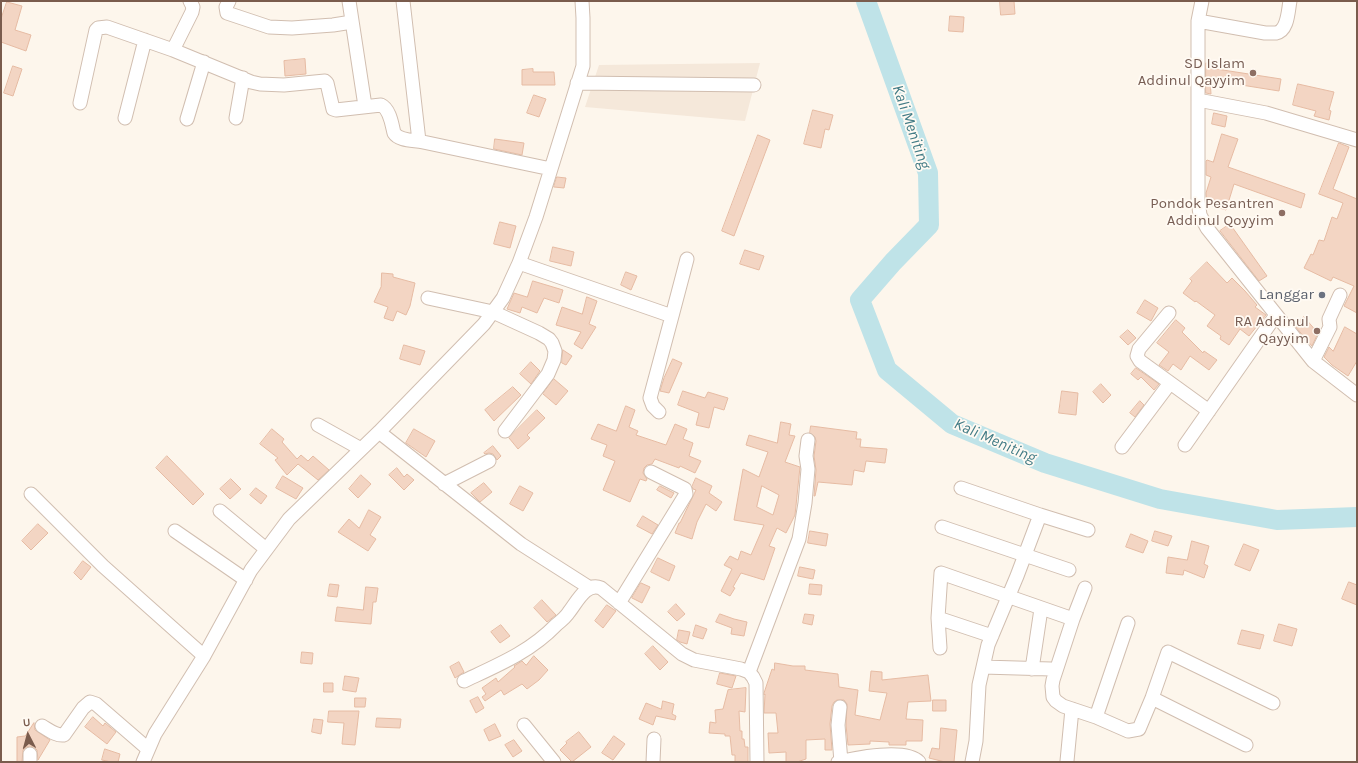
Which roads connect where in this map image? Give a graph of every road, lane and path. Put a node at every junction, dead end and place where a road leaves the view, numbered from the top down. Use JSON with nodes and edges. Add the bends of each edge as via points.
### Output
{"nodes":[{"id":1,"x":190,"y":1,"type":"edge"},
{"id":2,"x":229,"y":1,"type":"edge"},
{"id":3,"x":349,"y":1,"type":"edge"},
{"id":4,"x":403,"y":1,"type":"edge"},
{"id":5,"x":582,"y":1,"type":"edge"},
{"id":6,"x":1202,"y":1,"type":"edge"},
{"id":7,"x":1290,"y":1,"type":"edge"},
{"id":8,"x":1198,"y":21,"type":"junction"},
{"id":9,"x":352,"y":22,"type":"junction"},
{"id":10,"x":145,"y":40,"type":"junction"},
{"id":11,"x":173,"y":50,"type":"junction"},
{"id":12,"x":204,"y":62,"type":"junction"},
{"id":13,"x":243,"y":78,"type":"junction"},
{"id":14,"x":577,"y":83,"type":"junction"},
{"id":15,"x":754,"y":85,"type":"dead end"},
{"id":16,"x":1198,"y":100,"type":"junction"},
{"id":17,"x":80,"y":103,"type":"dead end"},
{"id":18,"x":365,"y":106,"type":"junction"},
{"id":19,"x":125,"y":118,"type":"dead end"},
{"id":20,"x":236,"y":118,"type":"dead end"},
{"id":21,"x":187,"y":119,"type":"dead end"},
{"id":22,"x":1357,"y":140,"type":"edge"},
{"id":23,"x":419,"y":141,"type":"junction"},
{"id":24,"x":551,"y":169,"type":"junction"},
{"id":25,"x":687,"y":259,"type":"dead end"},
{"id":26,"x":519,"y":264,"type":"junction"},
{"id":27,"x":1340,"y":296,"type":"dead end"},
{"id":28,"x":428,"y":298,"type":"dead end"},
{"id":29,"x":493,"y":312,"type":"junction"},
{"id":30,"x":1169,"y":313,"type":"dead end"},
{"id":31,"x":1276,"y":315,"type":"junction"},
{"id":32,"x":672,"y":316,"type":"junction"},
{"id":33,"x":1313,"y":361,"type":"junction"},
{"id":34,"x":1170,"y":383,"type":"junction"},
{"id":35,"x":1355,"y":390,"type":"edge"},
{"id":36,"x":1208,"y":411,"type":"junction"},
{"id":37,"x":659,"y":412,"type":"dead end"},
{"id":38,"x":318,"y":425,"type":"dead end"},
{"id":39,"x":505,"y":431,"type":"dead end"},
{"id":40,"x":379,"y":432,"type":"junction"},
{"id":41,"x":808,"y":440,"type":"dead end"},
{"id":42,"x":1186,"y":444,"type":"dead end"},
{"id":43,"x":1122,"y":447,"type":"dead end"},
{"id":44,"x":362,"y":449,"type":"junction"},
{"id":45,"x":488,"y":461,"type":"dead end"},
{"id":46,"x":651,"y":472,"type":"dead end"},
{"id":47,"x":444,"y":484,"type":"junction"},
{"id":48,"x":961,"y":488,"type":"dead end"},
{"id":49,"x":31,"y":494,"type":"dead end"},
{"id":50,"x":220,"y":511,"type":"dead end"},
{"id":51,"x":1040,"y":515,"type":"junction"},
{"id":52,"x":942,"y":527,"type":"dead end"},
{"id":53,"x":1088,"y":530,"type":"dead end"},
{"id":54,"x":175,"y":531,"type":"dead end"},
{"id":55,"x":266,"y":549,"type":"junction"},
{"id":56,"x":1025,"y":555,"type":"junction"},
{"id":57,"x":1069,"y":570,"type":"dead end"},
{"id":58,"x":246,"y":580,"type":"junction"},
{"id":59,"x":590,"y":588,"type":"junction"},
{"id":60,"x":1085,"y":588,"type":"dead end"},
{"id":61,"x":1008,"y":597,"type":"junction"},
{"id":62,"x":619,"y":603,"type":"junction"},
{"id":63,"x":1041,"y":609,"type":"junction"},
{"id":64,"x":938,"y":618,"type":"junction"},
{"id":65,"x":1073,"y":620,"type":"junction"},
{"id":66,"x":1128,"y":623,"type":"dead end"},
{"id":67,"x":992,"y":636,"type":"junction"},
{"id":68,"x":940,"y":648,"type":"dead end"},
{"id":69,"x":204,"y":656,"type":"junction"},
{"id":70,"x":983,"y":667,"type":"junction"},
{"id":71,"x":1032,"y":669,"type":"junction"},
{"id":72,"x":1056,"y":670,"type":"junction"},
{"id":73,"x":749,"y":672,"type":"junction"},
{"id":74,"x":464,"y":681,"type":"dead end"},
{"id":75,"x":1152,"y":698,"type":"junction"},
{"id":76,"x":1273,"y":703,"type":"dead end"},
{"id":77,"x":840,"y":707,"type":"dead end"},
{"id":78,"x":1072,"y":709,"type":"junction"},
{"id":79,"x":1096,"y":717,"type":"junction"},
{"id":80,"x":524,"y":725,"type":"dead end"},
{"id":81,"x":42,"y":726,"type":"dead end"},
{"id":82,"x":654,"y":739,"type":"dead end"},
{"id":83,"x":1246,"y":745,"type":"dead end"},
{"id":84,"x":148,"y":749,"type":"junction"},
{"id":85,"x":1067,"y":761,"type":"edge"},
{"id":86,"x":143,"y":762,"type":"edge"},
{"id":87,"x":554,"y":762,"type":"edge"},
{"id":88,"x":653,"y":762,"type":"edge"},
{"id":89,"x":757,"y":762,"type":"edge"},
{"id":90,"x":840,"y":762,"type":"edge"},
{"id":91,"x":919,"y":762,"type":"edge"},
{"id":92,"x":972,"y":762,"type":"edge"}],
"edges":[{"from":1,"to":11,"type":"street","via":[[193,6],[192,12]]},
{"from":2,"to":9,"type":"street","via":[[227,13],[268,28]]},
{"from":3,"to":9,"type":"street"},
{"from":4,"to":23,"type":"street"},
{"from":5,"to":14,"type":"street","via":[[584,66]]},
{"from":6,"to":8,"type":"street"},
{"from":7,"to":8,"type":"street","via":[[1285,24],[1277,33]]},
{"from":8,"to":16,"type":"street"},
{"from":9,"to":18,"type":"street"},
{"from":10,"to":11,"type":"street"},
{"from":10,"to":17,"type":"street","via":[[107,27],[98,28]]},
{"from":10,"to":19,"type":"street"},
{"from":11,"to":12,"type":"street"},
{"from":12,"to":13,"type":"street"},
{"from":12,"to":21,"type":"street"},
{"from":13,"to":18,"type":"street","via":[[260,84],[284,86],[325,81],[334,110]]},
{"from":13,"to":20,"type":"street"},
{"from":14,"to":15,"type":"street"},
{"from":14,"to":24,"type":"street"},
{"from":16,"to":22,"type":"street","via":[[1266,113]]},
{"from":16,"to":31,"type":"street","via":[[1200,215]]},
{"from":18,"to":23,"type":"street","via":[[385,106],[396,137]]},
{"from":23,"to":24,"type":"street"},
{"from":24,"to":26,"type":"street"},
{"from":25,"to":32,"type":"street"},
{"from":26,"to":29,"type":"street"},
{"from":26,"to":32,"type":"street"},
{"from":27,"to":33,"type":"street","via":[[1329,319],[1330,327]]},
{"from":28,"to":29,"type":"street"},
{"from":29,"to":39,"type":"street","via":[[549,339],[555,351],[548,374]]},
{"from":29,"to":40,"type":"street"},
{"from":30,"to":34,"type":"street","via":[[1139,349],[1137,356]]},
{"from":31,"to":33,"type":"street"},
{"from":31,"to":36,"type":"street"},
{"from":32,"to":37,"type":"street","via":[[650,398],[652,406]]},
{"from":33,"to":35,"type":"street"},
{"from":34,"to":36,"type":"street"},
{"from":34,"to":43,"type":"street"},
{"from":36,"to":42,"type":"street"},
{"from":38,"to":44,"type":"street"},
{"from":40,"to":44,"type":"street"},
{"from":40,"to":47,"type":"street"},
{"from":41,"to":73,"type":"street","via":[[805,503],[799,539]]},
{"from":44,"to":55,"type":"street","via":[[289,519]]},
{"from":45,"to":47,"type":"street"},
{"from":46,"to":62,"type":"street","via":[[685,489],[686,494]]},
{"from":47,"to":59,"type":"street","via":[[521,544]]},
{"from":48,"to":51,"type":"street"},
{"from":49,"to":69,"type":"street","via":[[103,566]]},
{"from":50,"to":55,"type":"street"},
{"from":51,"to":53,"type":"street"},
{"from":51,"to":56,"type":"street"},
{"from":52,"to":56,"type":"street"},
{"from":54,"to":58,"type":"street"},
{"from":55,"to":58,"type":"street"},
{"from":56,"to":57,"type":"street"},
{"from":56,"to":61,"type":"street"},
{"from":58,"to":69,"type":"street"},
{"from":59,"to":62,"type":"street","via":[[598,586]]},
{"from":59,"to":74,"type":"street","via":[[583,592],[568,614],[543,638],[508,661]]},
{"from":60,"to":65,"type":"street"},
{"from":61,"to":63,"type":"street"},
{"from":61,"to":64,"type":"street","via":[[941,573]]},
{"from":61,"to":67,"type":"street"},
{"from":62,"to":73,"type":"street","via":[[682,654],[694,660]]},
{"from":63,"to":65,"type":"street"},
{"from":63,"to":71,"type":"street"},
{"from":64,"to":67,"type":"street"},
{"from":64,"to":68,"type":"street"},
{"from":65,"to":72,"type":"street"},
{"from":66,"to":79,"type":"street"},
{"from":67,"to":70,"type":"street"},
{"from":69,"to":84,"type":"street"},
{"from":70,"to":71,"type":"street"},
{"from":70,"to":92,"type":"street"},
{"from":71,"to":72,"type":"street"},
{"from":72,"to":78,"type":"street","via":[[1052,686],[1053,696],[1056,701]]},
{"from":73,"to":89,"type":"street","via":[[756,683]]},
{"from":75,"to":76,"type":"street","via":[[1168,652]]},
{"from":75,"to":79,"type":"street","via":[[1140,727],[1136,730],[1128,731]]},
{"from":75,"to":83,"type":"street"},
{"from":77,"to":90,"type":"street"},
{"from":78,"to":79,"type":"street"},
{"from":78,"to":85,"type":"street"},
{"from":80,"to":87,"type":"street"},
{"from":81,"to":84,"type":"street","via":[[56,734],[64,734],[90,702],[96,704]]},
{"from":82,"to":88,"type":"street"},
{"from":84,"to":86,"type":"street"},
{"from":90,"to":91,"type":"street","via":[[900,755],[913,757]]}]}
